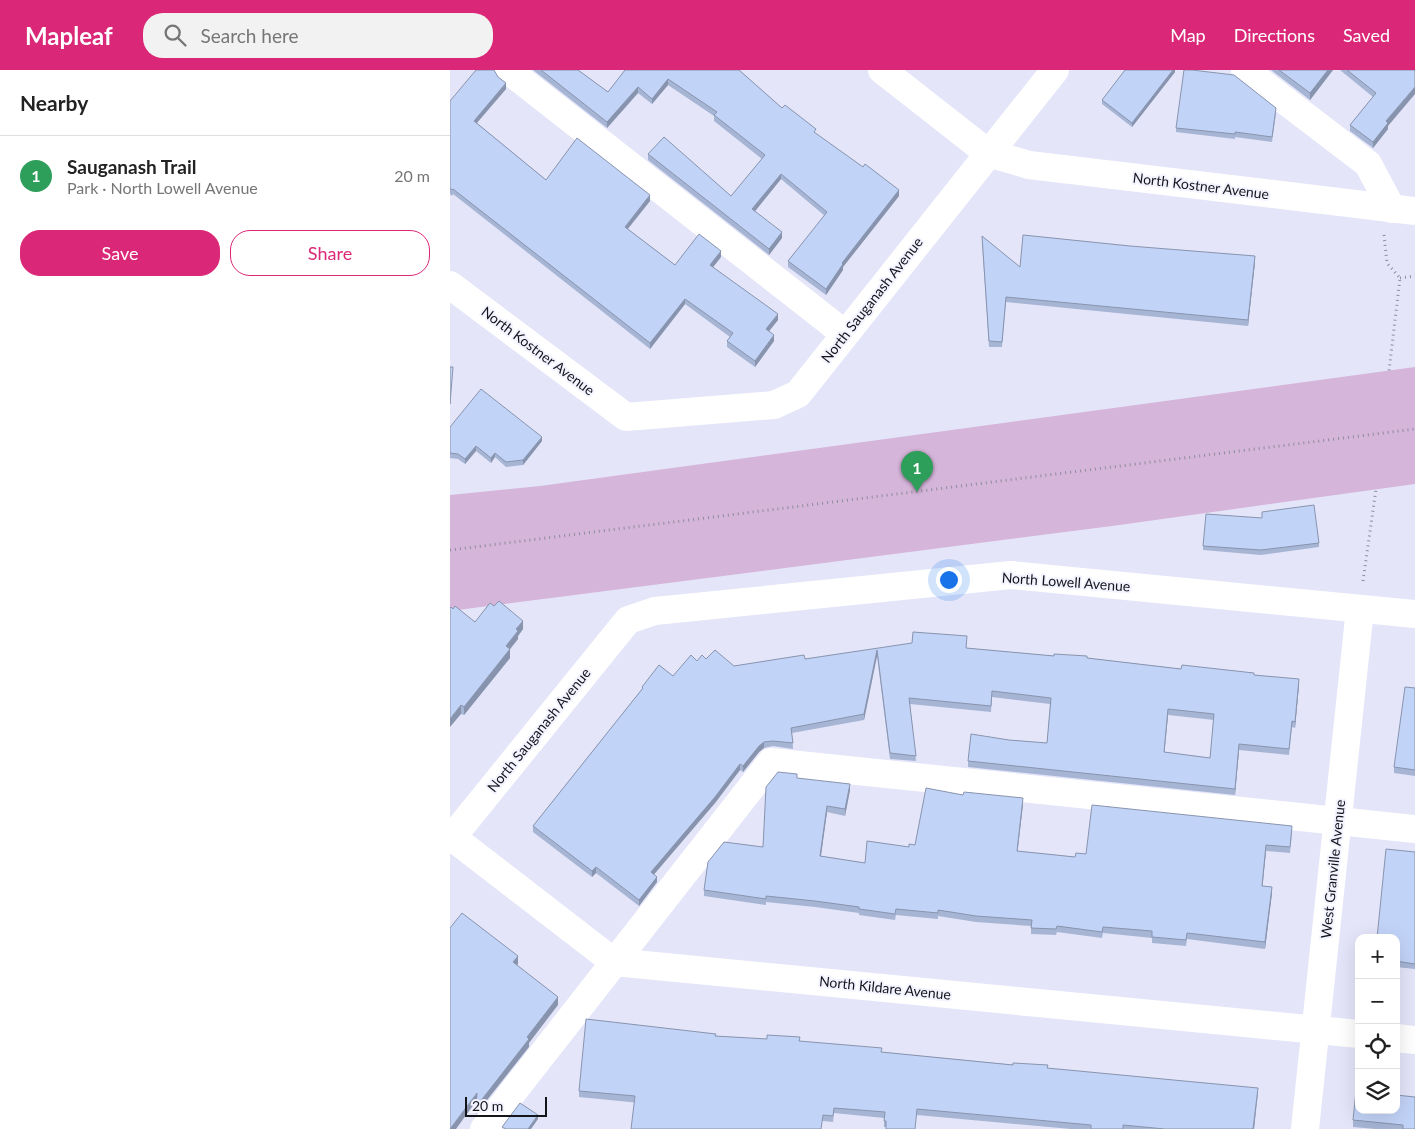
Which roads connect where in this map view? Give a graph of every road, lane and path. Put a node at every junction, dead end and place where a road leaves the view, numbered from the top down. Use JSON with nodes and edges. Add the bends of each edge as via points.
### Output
{"nodes":[{"id":1,"x":508,"y":70,"type":"edge"},
{"id":2,"x":882,"y":70,"type":"edge"},
{"id":3,"x":1055,"y":70,"type":"edge"},
{"id":4,"x":1245,"y":70,"type":"edge"},
{"id":5,"x":988,"y":154,"type":"junction"},
{"id":6,"x":1404,"y":210,"type":"edge"},
{"id":7,"x":1384,"y":235,"type":"dead end"},
{"id":8,"x":1415,"y":276,"type":"edge"},
{"id":9,"x":1400,"y":278,"type":"junction"},
{"id":10,"x":450,"y":285,"type":"edge"},
{"id":11,"x":845,"y":334,"type":"junction"},
{"id":12,"x":1389,"y":370,"type":"dead end"},
{"id":13,"x":626,"y":417,"type":"joint"},
{"id":14,"x":1415,"y":430,"type":"edge"},
{"id":15,"x":1376,"y":489,"type":"dead end"},
{"id":16,"x":450,"y":550,"type":"edge"},
{"id":17,"x":1360,"y":609,"type":"junction"},
{"id":18,"x":1415,"y":614,"type":"edge"},
{"id":19,"x":628,"y":620,"type":"joint"},
{"id":20,"x":1338,"y":821,"type":"junction"},
{"id":21,"x":1415,"y":828,"type":"edge"},
{"id":22,"x":451,"y":838,"type":"edge"},
{"id":23,"x":614,"y":962,"type":"junction"},
{"id":24,"x":1316,"y":1030,"type":"junction"},
{"id":25,"x":1355,"y":1034,"type":"edge"},
{"id":26,"x":1400,"y":1038,"type":"edge"},
{"id":27,"x":1415,"y":1040,"type":"edge"},
{"id":28,"x":484,"y":1129,"type":"edge"},
{"id":29,"x":1305,"y":1129,"type":"edge"}],
"edges":[{"from":1,"to":11,"type":"street"},
{"from":2,"to":5,"type":"street"},
{"from":3,"to":5,"type":"street","name":"North Sauganash Avenue"},
{"from":4,"to":6,"type":"street","via":[[1368,164]]},
{"from":5,"to":6,"type":"street","name":"North Kostner Avenue","via":[[1029,165]]},
{"from":5,"to":11,"type":"street","name":"North Sauganash Avenue"},
{"from":7,"to":9,"type":"path","via":[[1387,263]]},
{"from":8,"to":9,"type":"path"},
{"from":9,"to":12,"type":"path"},
{"from":10,"to":13,"type":"street","name":"North Kostner Avenue"},
{"from":11,"to":13,"type":"street","name":"North Sauganash Avenue","via":[[798,394],[774,405]]},
{"from":14,"to":16,"type":"path"},
{"from":15,"to":17,"type":"path"},
{"from":17,"to":18,"type":"street","name":"North Lowell Avenue"},
{"from":17,"to":19,"type":"street","name":"North Lowell Avenue","via":[[1011,575],[655,611]]},
{"from":17,"to":20,"type":"street","name":"West Granville Avenue"},
{"from":19,"to":22,"type":"street","name":"North Sauganash Avenue"},
{"from":20,"to":21,"type":"street"},
{"from":20,"to":23,"type":"street","via":[[770,762]]},
{"from":20,"to":24,"type":"street","name":"West Granville Avenue"},
{"from":22,"to":23,"type":"street"},
{"from":23,"to":24,"type":"street","name":"North Kildare Avenue"},
{"from":23,"to":28,"type":"street"},
{"from":24,"to":25,"type":"street","name":"North Kildare Avenue"},
{"from":24,"to":29,"type":"street","name":"West Granville Avenue"},
{"from":26,"to":27,"type":"street"}]}
